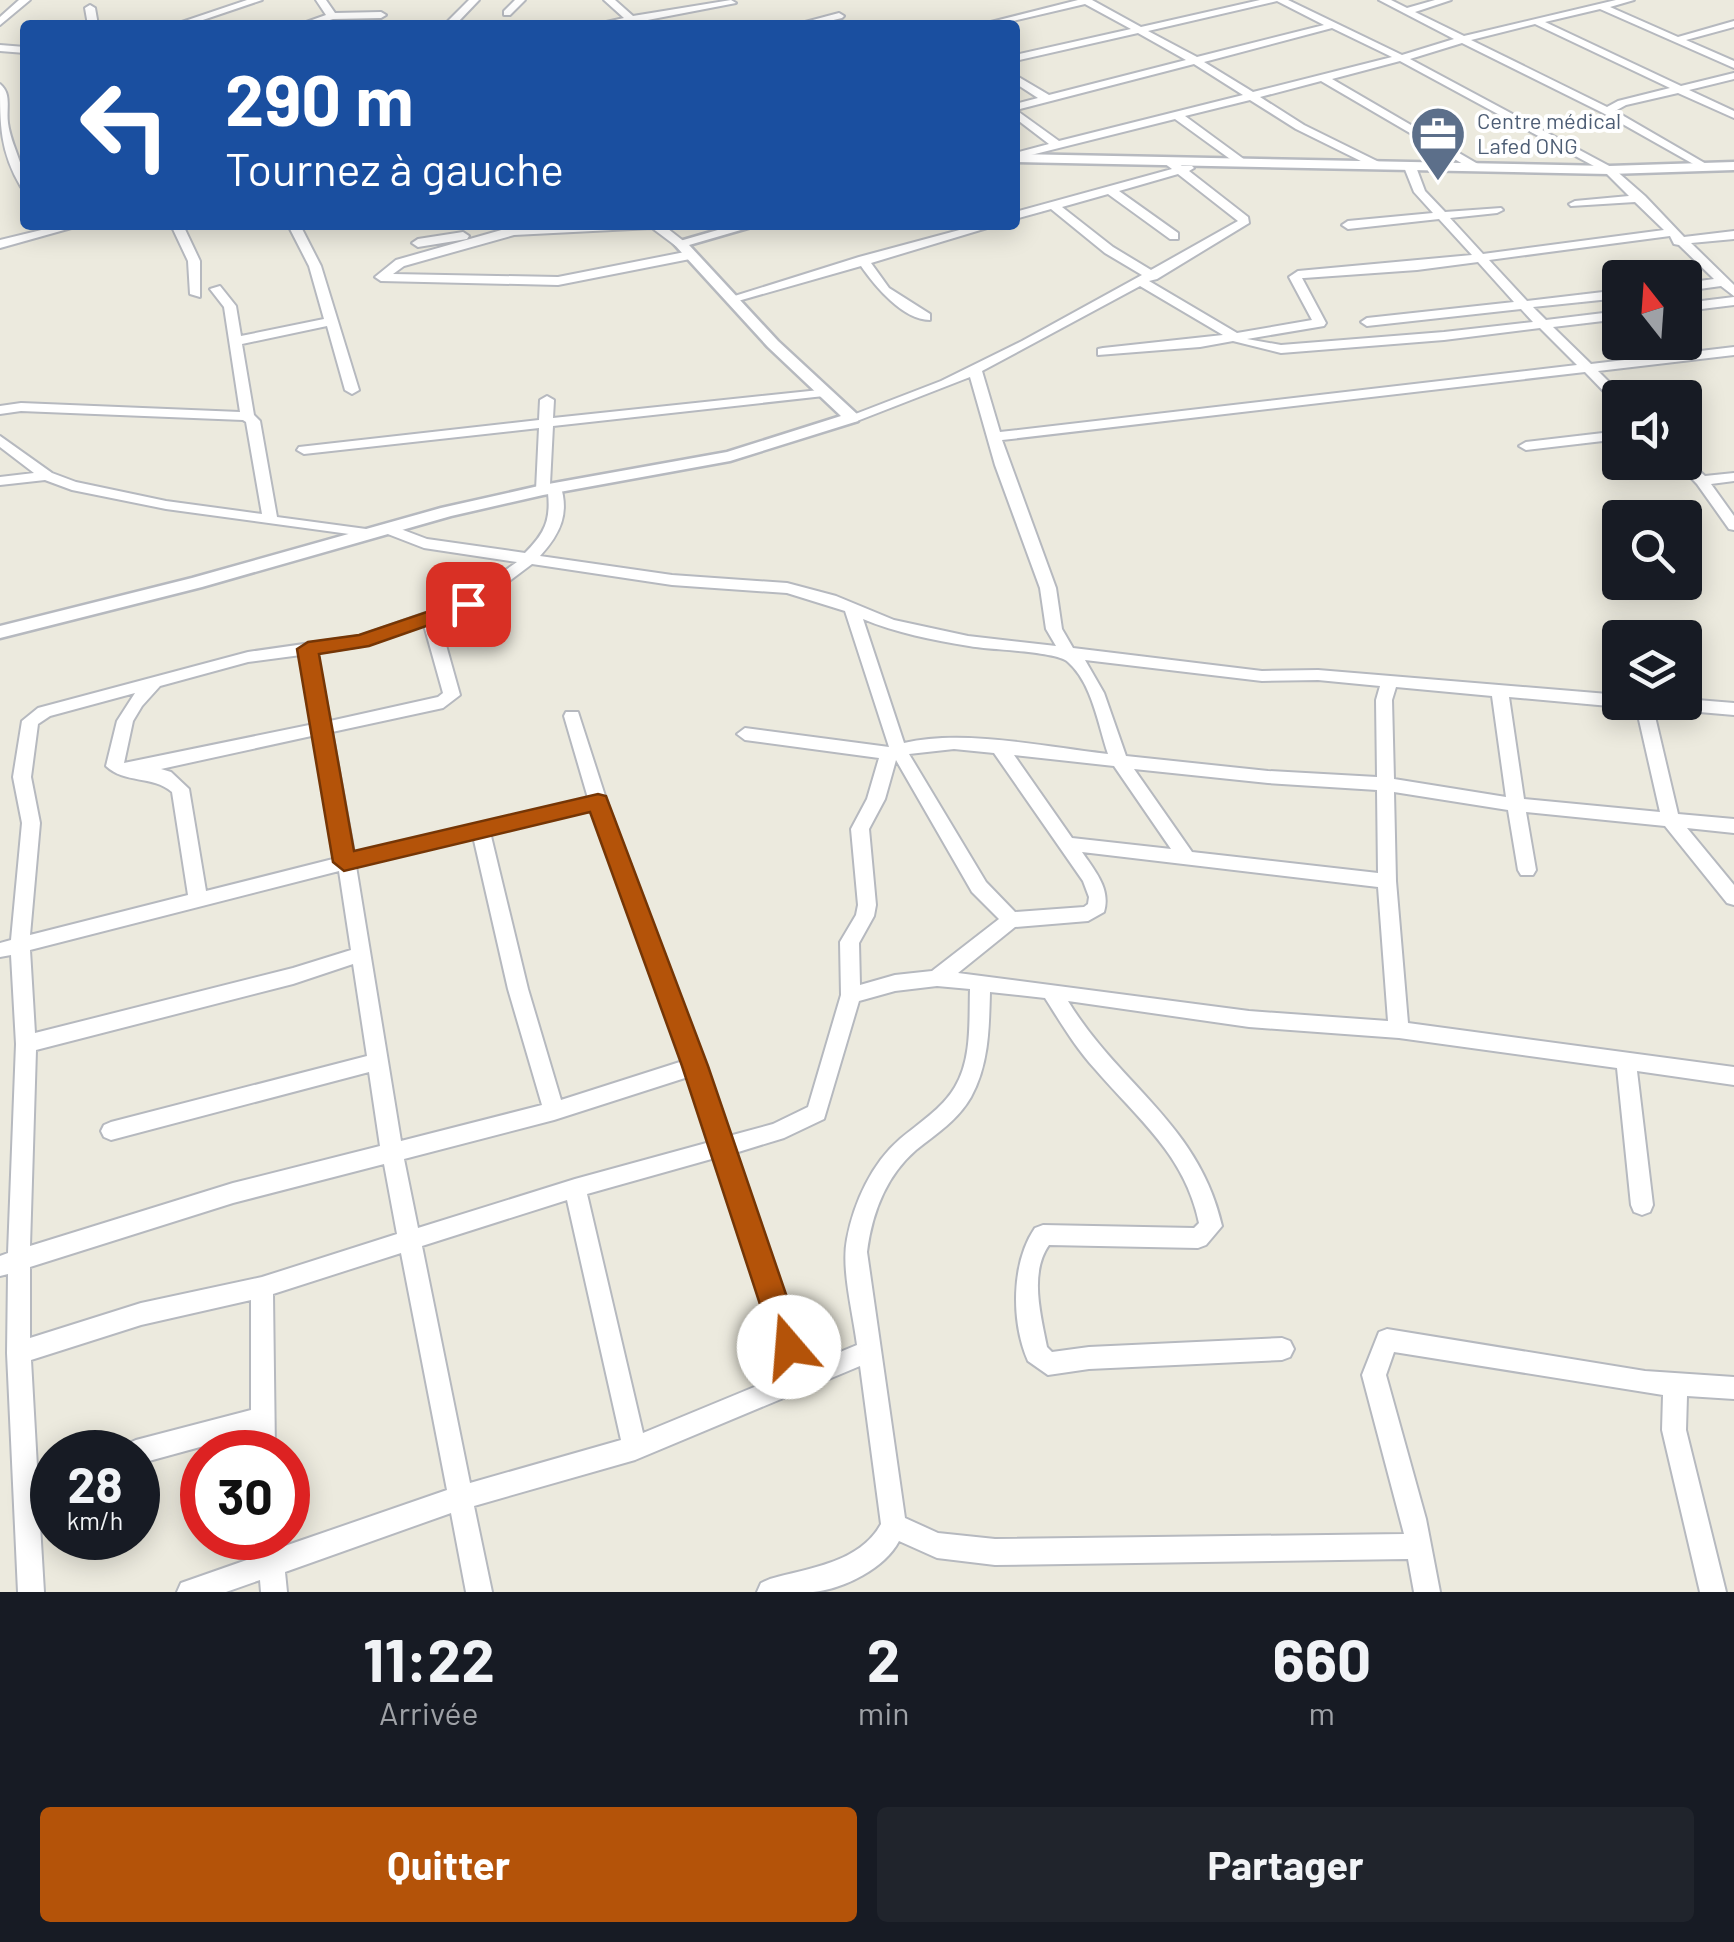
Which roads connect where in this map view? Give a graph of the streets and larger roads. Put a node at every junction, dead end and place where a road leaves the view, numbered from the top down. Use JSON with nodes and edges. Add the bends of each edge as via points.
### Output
{"nodes":[{"id":1,"x":25,"y":0,"type":"edge"},
{"id":2,"x":257,"y":0,"type":"edge"},
{"id":3,"x":321,"y":0,"type":"edge"},
{"id":4,"x":474,"y":0,"type":"edge"},
{"id":5,"x":520,"y":0,"type":"edge"},
{"id":6,"x":609,"y":0,"type":"edge"},
{"id":7,"x":1086,"y":0,"type":"edge"},
{"id":8,"x":1273,"y":0,"type":"edge"},
{"id":9,"x":1281,"y":0,"type":"edge"},
{"id":10,"x":1294,"y":0,"type":"edge"},
{"id":11,"x":1384,"y":0,"type":"edge"},
{"id":12,"x":1446,"y":0,"type":"edge"},
{"id":13,"x":1630,"y":0,"type":"edge"},
{"id":14,"x":731,"y":3,"type":"dead end"},
{"id":15,"x":1598,"y":4,"type":"edge"},
{"id":16,"x":90,"y":8,"type":"dead end"},
{"id":17,"x":830,"y":8,"type":"dead end"},
{"id":18,"x":1406,"y":11,"type":"junction"},
{"id":19,"x":507,"y":14,"type":"dead end"},
{"id":20,"x":332,"y":16,"type":"junction"},
{"id":21,"x":382,"y":16,"type":"dead end"},
{"id":22,"x":1315,"y":17,"type":"junction"},
{"id":23,"x":92,"y":20,"type":"edge"},
{"id":24,"x":194,"y":20,"type":"edge"},
{"id":25,"x":319,"y":20,"type":"edge"},
{"id":26,"x":456,"y":20,"type":"edge"},
{"id":27,"x":632,"y":20,"type":"joint"},
{"id":28,"x":821,"y":20,"type":"edge"},
{"id":29,"x":1004,"y":20,"type":"edge"},
{"id":30,"x":0,"y":22,"type":"edge"},
{"id":31,"x":1538,"y":22,"type":"junction"},
{"id":32,"x":1734,"y":24,"type":"edge"},
{"id":33,"x":1330,"y":26,"type":"junction"},
{"id":34,"x":1138,"y":29,"type":"junction"},
{"id":35,"x":1462,"y":38,"type":"junction"},
{"id":36,"x":1679,"y":39,"type":"junction"},
{"id":37,"x":1020,"y":57,"type":"edge"},
{"id":38,"x":1401,"y":58,"type":"junction"},
{"id":39,"x":1196,"y":61,"type":"junction"},
{"id":40,"x":1734,"y":65,"type":"edge"},
{"id":41,"x":1734,"y":76,"type":"edge"},
{"id":42,"x":1323,"y":78,"type":"junction"},
{"id":43,"x":1020,"y":81,"type":"edge"},
{"id":44,"x":0,"y":87,"type":"edge"},
{"id":45,"x":1677,"y":90,"type":"junction"},
{"id":46,"x":1250,"y":94,"type":"junction"},
{"id":47,"x":1049,"y":100,"type":"junction"},
{"id":48,"x":1020,"y":109,"type":"edge"},
{"id":49,"x":1607,"y":111,"type":"junction"},
{"id":50,"x":1020,"y":114,"type":"edge"},
{"id":51,"x":1175,"y":114,"type":"junction"},
{"id":52,"x":1734,"y":115,"type":"edge"},
{"id":53,"x":1057,"y":145,"type":"junction"},
{"id":54,"x":5,"y":146,"type":"edge"},
{"id":55,"x":1020,"y":156,"type":"edge"},
{"id":56,"x":1020,"y":157,"type":"edge"},
{"id":57,"x":1241,"y":162,"type":"junction"},
{"id":58,"x":1173,"y":166,"type":"junction"},
{"id":59,"x":1380,"y":166,"type":"junction"},
{"id":60,"x":1734,"y":166,"type":"edge"},
{"id":61,"x":1410,"y":167,"type":"junction"},
{"id":62,"x":1704,"y":167,"type":"junction"},
{"id":63,"x":1479,"y":169,"type":"junction"},
{"id":64,"x":1609,"y":170,"type":"junction"},
{"id":65,"x":20,"y":175,"type":"edge"},
{"id":66,"x":1109,"y":189,"type":"junction"},
{"id":67,"x":1641,"y":198,"type":"junction"},
{"id":68,"x":1574,"y":204,"type":"dead end"},
{"id":69,"x":1053,"y":205,"type":"junction"},
{"id":70,"x":1497,"y":210,"type":"dead end"},
{"id":71,"x":1020,"y":215,"type":"edge"},
{"id":72,"x":1444,"y":215,"type":"junction"},
{"id":73,"x":1348,"y":225,"type":"dead end"},
{"id":74,"x":54,"y":230,"type":"edge"},
{"id":75,"x":179,"y":230,"type":"edge"},
{"id":76,"x":297,"y":230,"type":"edge"},
{"id":77,"x":538,"y":230,"type":"edge"},
{"id":78,"x":662,"y":230,"type":"edge"},
{"id":79,"x":737,"y":230,"type":"edge"},
{"id":80,"x":973,"y":230,"type":"edge"},
{"id":81,"x":516,"y":231,"type":"junction"},
{"id":82,"x":1734,"y":235,"type":"edge"},
{"id":83,"x":1174,"y":236,"type":"dead end"},
{"id":84,"x":1674,"y":237,"type":"junction"},
{"id":85,"x":418,"y":243,"type":"dead end"},
{"id":86,"x":0,"y":244,"type":"edge"},
{"id":87,"x":685,"y":249,"type":"junction"},
{"id":88,"x":1482,"y":257,"type":"junction"},
{"id":89,"x":863,"y":260,"type":"junction"},
{"id":90,"x":1148,"y":279,"type":"junction"},
{"id":91,"x":1702,"y":287,"type":"edge"},
{"id":92,"x":1728,"y":287,"type":"edge"},
{"id":93,"x":216,"y":289,"type":"dead end"},
{"id":94,"x":196,"y":294,"type":"dead end"},
{"id":95,"x":1602,"y":296,"type":"edge"},
{"id":96,"x":731,"y":299,"type":"junction"},
{"id":97,"x":1734,"y":301,"type":"edge"},
{"id":98,"x":1524,"y":305,"type":"junction"},
{"id":99,"x":1702,"y":305,"type":"edge"},
{"id":100,"x":926,"y":317,"type":"dead end"},
{"id":101,"x":1602,"y":317,"type":"edge"},
{"id":102,"x":333,"y":320,"type":"junction"},
{"id":103,"x":1367,"y":322,"type":"dead end"},
{"id":104,"x":1540,"y":322,"type":"junction"},
{"id":105,"x":1234,"y":337,"type":"junction"},
{"id":106,"x":237,"y":341,"type":"junction"},
{"id":107,"x":1734,"y":351,"type":"edge"},
{"id":108,"x":1103,"y":352,"type":"dead end"},
{"id":109,"x":1592,"y":369,"type":"junction"},
{"id":110,"x":974,"y":370,"type":"junction"},
{"id":111,"x":1602,"y":380,"type":"edge"},
{"id":112,"x":352,"y":390,"type":"dead end"},
{"id":113,"x":824,"y":392,"type":"junction"},
{"id":114,"x":547,"y":400,"type":"dead end"},
{"id":115,"x":0,"y":410,"type":"edge"},
{"id":116,"x":247,"y":416,"type":"junction"},
{"id":117,"x":852,"y":418,"type":"junction"},
{"id":118,"x":546,"y":422,"type":"junction"},
{"id":119,"x":995,"y":437,"type":"junction"},
{"id":120,"x":1602,"y":437,"type":"edge"},
{"id":121,"x":0,"y":440,"type":"edge"},
{"id":122,"x":1526,"y":446,"type":"dead end"},
{"id":123,"x":304,"y":450,"type":"dead end"},
{"id":124,"x":26,"y":459,"type":"junction"},
{"id":125,"x":0,"y":460,"type":"edge"},
{"id":126,"x":47,"y":476,"type":"junction"},
{"id":127,"x":1734,"y":477,"type":"edge"},
{"id":128,"x":0,"y":481,"type":"edge"},
{"id":129,"x":1702,"y":481,"type":"joint"},
{"id":130,"x":549,"y":488,"type":"junction"},
{"id":131,"x":270,"y":519,"type":"junction"},
{"id":132,"x":1734,"y":526,"type":"edge"},
{"id":133,"x":385,"y":528,"type":"junction"},
{"id":134,"x":366,"y":534,"type":"junction"},
{"id":135,"x":529,"y":559,"type":"junction"},
{"id":136,"x":852,"y":608,"type":"junction"},
{"id":137,"x":431,"y":620,"type":"junction"},
{"id":138,"x":0,"y":632,"type":"edge"},
{"id":139,"x":308,"y":649,"type":"junction"},
{"id":140,"x":1068,"y":652,"type":"junction"},
{"id":141,"x":162,"y":680,"type":"junction"},
{"id":142,"x":1389,"y":683,"type":"junction"},
{"id":143,"x":1500,"y":693,"type":"junction"},
{"id":144,"x":1602,"y":700,"type":"edge"},
{"id":145,"x":1702,"y":707,"type":"edge"},
{"id":146,"x":1734,"y":710,"type":"edge"},
{"id":147,"x":572,"y":716,"type":"dead end"},
{"id":148,"x":1648,"y":720,"type":"edge"},
{"id":149,"x":323,"y":727,"type":"junction"},
{"id":150,"x":745,"y":734,"type":"dead end"},
{"id":151,"x":1000,"y":749,"type":"junction"},
{"id":152,"x":893,"y":752,"type":"junction"},
{"id":153,"x":1119,"y":760,"type":"junction"},
{"id":154,"x":125,"y":771,"type":"junction"},
{"id":155,"x":1385,"y":784,"type":"junction"},
{"id":156,"x":598,"y":802,"type":"junction"},
{"id":157,"x":1519,"y":805,"type":"junction"},
{"id":158,"x":1671,"y":822,"type":"junction"},
{"id":159,"x":1734,"y":826,"type":"edge"},
{"id":160,"x":480,"y":828,"type":"junction"},
{"id":161,"x":1067,"y":844,"type":"junction"},
{"id":162,"x":1187,"y":858,"type":"junction"},
{"id":163,"x":344,"y":862,"type":"junction"},
{"id":164,"x":1527,"y":870,"type":"dead end"},
{"id":165,"x":1387,"y":881,"type":"junction"},
{"id":166,"x":1730,"y":889,"type":"edge"},
{"id":167,"x":198,"y":900,"type":"junction"},
{"id":168,"x":1011,"y":920,"type":"junction"},
{"id":169,"x":10,"y":947,"type":"edge"},
{"id":170,"x":358,"y":955,"type":"junction"},
{"id":171,"x":936,"y":978,"type":"junction"},
{"id":172,"x":980,"y":983,"type":"junction"},
{"id":173,"x":1051,"y":991,"type":"junction"},
{"id":174,"x":851,"y":995,"type":"junction"},
{"id":175,"x":1399,"y":1030,"type":"junction"},
{"id":176,"x":26,"y":1044,"type":"junction"},
{"id":177,"x":1626,"y":1060,"type":"junction"},
{"id":178,"x":377,"y":1062,"type":"junction"},
{"id":179,"x":695,"y":1066,"type":"junction"},
{"id":180,"x":1734,"y":1076,"type":"edge"},
{"id":181,"x":554,"y":1112,"type":"junction"},
{"id":182,"x":111,"y":1132,"type":"dead end"},
{"id":183,"x":722,"y":1147,"type":"junction"},
{"id":184,"x":392,"y":1153,"type":"junction"},
{"id":185,"x":575,"y":1188,"type":"junction"},
{"id":186,"x":1642,"y":1205,"type":"dead end"},
{"id":187,"x":410,"y":1238,"type":"junction"},
{"id":188,"x":10,"y":1263,"type":"edge"},
{"id":189,"x":262,"y":1287,"type":"junction"},
{"id":190,"x":1282,"y":1348,"type":"dead end"},
{"id":191,"x":869,"y":1351,"type":"junction"},
{"id":192,"x":19,"y":1353,"type":"junction"},
{"id":193,"x":800,"y":1380,"type":"junction"},
{"id":194,"x":1675,"y":1384,"type":"junction"},
{"id":195,"x":1734,"y":1388,"type":"edge"},
{"id":196,"x":260,"y":1418,"type":"junction"},
{"id":197,"x":261,"y":1430,"type":"edge"},
{"id":198,"x":160,"y":1445,"type":"edge"},
{"id":199,"x":635,"y":1448,"type":"junction"},
{"id":200,"x":30,"y":1482,"type":"edge"},
{"id":201,"x":25,"y":1483,"type":"junction"},
{"id":202,"x":462,"y":1496,"type":"junction"},
{"id":203,"x":894,"y":1526,"type":"junction"},
{"id":204,"x":310,"y":1539,"type":"edge"},
{"id":205,"x":1418,"y":1546,"type":"junction"},
{"id":206,"x":251,"y":1560,"type":"edge"},
{"id":207,"x":271,"y":1560,"type":"edge"},
{"id":208,"x":32,"y":1592,"type":"edge"},
{"id":209,"x":190,"y":1592,"type":"edge"},
{"id":210,"x":274,"y":1592,"type":"edge"},
{"id":211,"x":478,"y":1592,"type":"edge"},
{"id":212,"x":770,"y":1592,"type":"edge"},
{"id":213,"x":1427,"y":1592,"type":"edge"},
{"id":214,"x":1713,"y":1592,"type":"edge"}],
"edges":[{"from":1,"to":30,"type":"street"},
{"from":2,"to":24,"type":"street"},
{"from":3,"to":20,"type":"street"},
{"from":4,"to":26,"type":"street"},
{"from":5,"to":19,"type":"street"},
{"from":6,"to":27,"type":"street"},
{"from":7,"to":29,"type":"street"},
{"from":7,"to":34,"type":"street"},
{"from":8,"to":34,"type":"street"},
{"from":9,"to":22,"type":"street"},
{"from":10,"to":22,"type":"street"},
{"from":11,"to":18,"type":"street"},
{"from":12,"to":18,"type":"street"},
{"from":13,"to":15,"type":"street"},
{"from":14,"to":27,"type":"street"},
{"from":15,"to":31,"type":"street"},
{"from":15,"to":36,"type":"street"},
{"from":16,"to":23,"type":"street"},
{"from":17,"to":28,"type":"street","via":[[839,16]]},
{"from":18,"to":35,"type":"street"},
{"from":20,"to":21,"type":"street"},
{"from":20,"to":25,"type":"street"},
{"from":22,"to":33,"type":"street"},
{"from":31,"to":35,"type":"street"},
{"from":31,"to":45,"type":"street"},
{"from":32,"to":36,"type":"street"},
{"from":33,"to":38,"type":"street"},
{"from":33,"to":39,"type":"street"},
{"from":34,"to":37,"type":"street"},
{"from":34,"to":39,"type":"street"},
{"from":35,"to":38,"type":"street"},
{"from":35,"to":49,"type":"street"},
{"from":36,"to":40,"type":"street"},
{"from":38,"to":42,"type":"street"},
{"from":38,"to":64,"type":"street"},
{"from":39,"to":46,"type":"street"},
{"from":39,"to":47,"type":"street"},
{"from":41,"to":45,"type":"street"},
{"from":42,"to":46,"type":"street"},
{"from":42,"to":63,"type":"street"},
{"from":43,"to":47,"type":"street"},
{"from":44,"to":54,"type":"street"},
{"from":45,"to":49,"type":"street"},
{"from":45,"to":52,"type":"street"},
{"from":46,"to":51,"type":"street"},
{"from":46,"to":59,"type":"street"},
{"from":47,"to":48,"type":"street"},
{"from":49,"to":62,"type":"street"},
{"from":50,"to":53,"type":"street"},
{"from":51,"to":53,"type":"street"},
{"from":51,"to":57,"type":"street"},
{"from":53,"to":55,"type":"street"},
{"from":54,"to":65,"type":"street"},
{"from":56,"to":58,"type":"street"},
{"from":57,"to":58,"type":"street"},
{"from":57,"to":59,"type":"street"},
{"from":58,"to":66,"type":"street"},
{"from":58,"to":90,"type":"street","via":[[1244,224]]},
{"from":59,"to":61,"type":"street"},
{"from":60,"to":62,"type":"street"},
{"from":61,"to":63,"type":"street"},
{"from":61,"to":72,"type":"street","via":[[1420,192]]},
{"from":62,"to":64,"type":"street"},
{"from":63,"to":64,"type":"street"},
{"from":64,"to":67,"type":"street"},
{"from":66,"to":69,"type":"street"},
{"from":66,"to":83,"type":"street"},
{"from":67,"to":68,"type":"street"},
{"from":67,"to":84,"type":"street"},
{"from":69,"to":71,"type":"street"},
{"from":69,"to":90,"type":"street"},
{"from":70,"to":72,"type":"street"},
{"from":72,"to":73,"type":"street"},
{"from":72,"to":88,"type":"street"},
{"from":74,"to":86,"type":"street"},
{"from":75,"to":94,"type":"street","via":[[194,261]]},
{"from":76,"to":102,"type":"street"},
{"from":77,"to":81,"type":"street"},
{"from":78,"to":87,"type":"street"},
{"from":79,"to":87,"type":"street"},
{"from":80,"to":89,"type":"street"},
{"from":81,"to":85,"type":"street"},
{"from":81,"to":87,"type":"street","via":[[400,264],[381,277],[558,281]]},
{"from":82,"to":84,"type":"street"},
{"from":84,"to":88,"type":"street"},
{"from":84,"to":92,"type":"street"},
{"from":87,"to":96,"type":"street"},
{"from":88,"to":98,"type":"street"},
{"from":88,"to":105,"type":"street","via":[[1298,275],[1320,323]]},
{"from":89,"to":96,"type":"street"},
{"from":89,"to":100,"type":"street","via":[[885,291]]},
{"from":90,"to":105,"type":"street"},
{"from":90,"to":110,"type":"street"},
{"from":91,"to":92,"type":"street"},
{"from":93,"to":106,"type":"street","via":[[230,306]]},
{"from":95,"to":98,"type":"street"},
{"from":96,"to":113,"type":"street"},
{"from":97,"to":99,"type":"street"},
{"from":98,"to":103,"type":"street"},
{"from":98,"to":104,"type":"street"},
{"from":101,"to":104,"type":"street"},
{"from":102,"to":106,"type":"street"},
{"from":102,"to":112,"type":"street"},
{"from":104,"to":105,"type":"street","via":[[1281,348]]},
{"from":104,"to":109,"type":"street"},
{"from":105,"to":108,"type":"street"},
{"from":106,"to":116,"type":"street"},
{"from":107,"to":109,"type":"street"},
{"from":109,"to":111,"type":"street"},
{"from":109,"to":119,"type":"street"},
{"from":110,"to":117,"type":"street"},
{"from":110,"to":119,"type":"street"},
{"from":113,"to":117,"type":"street"},
{"from":113,"to":118,"type":"street"},
{"from":114,"to":118,"type":"street"},
{"from":115,"to":116,"type":"street"},
{"from":116,"to":131,"type":"street","via":[[254,421]]},
{"from":117,"to":130,"type":"street","via":[[730,456]]},
{"from":118,"to":123,"type":"street"},
{"from":118,"to":130,"type":"street"},
{"from":119,"to":140,"type":"street","via":[[1048,588],[1054,629]]},
{"from":120,"to":122,"type":"street"},
{"from":121,"to":124,"type":"street"},
{"from":124,"to":125,"type":"street"},
{"from":124,"to":126,"type":"street"},
{"from":126,"to":128,"type":"street"},
{"from":126,"to":131,"type":"street","via":[[106,494]]},
{"from":127,"to":129,"type":"street"},
{"from":129,"to":132,"type":"street"},
{"from":130,"to":133,"type":"street"},
{"from":130,"to":135,"type":"street","via":[[558,504],[551,536]]},
{"from":131,"to":134,"type":"street"},
{"from":133,"to":134,"type":"street"},
{"from":133,"to":135,"type":"street","via":[[414,541]]},
{"from":134,"to":138,"type":"street"},
{"from":135,"to":136,"type":"street","via":[[726,587],[787,588]]},
{"from":135,"to":137,"type":"street","via":[[494,588]]},
{"from":136,"to":140,"type":"street","via":[[940,635]]},
{"from":136,"to":152,"type":"street"},
{"from":137,"to":139,"type":"street"},
{"from":137,"to":149,"type":"street","via":[[452,694],[443,702]]},
{"from":139,"to":141,"type":"street","via":[[248,656]]},
{"from":139,"to":149,"type":"street"},
{"from":140,"to":142,"type":"street","via":[[1262,676]]},
{"from":140,"to":153,"type":"street","via":[[1096,694]]},
{"from":141,"to":154,"type":"street","via":[[134,700],[118,740],[115,766]]},
{"from":141,"to":169,"type":"street","via":[[30,721],[22,777],[31,823]]},
{"from":142,"to":143,"type":"street"},
{"from":142,"to":155,"type":"street"},
{"from":143,"to":144,"type":"street"},
{"from":143,"to":157,"type":"street"},
{"from":145,"to":146,"type":"street"},
{"from":147,"to":156,"type":"street"},
{"from":148,"to":158,"type":"street"},
{"from":149,"to":154,"type":"street"},
{"from":149,"to":163,"type":"street"},
{"from":150,"to":152,"type":"street"},
{"from":151,"to":152,"type":"street","via":[[954,744]]},
{"from":151,"to":153,"type":"street"},
{"from":151,"to":161,"type":"street"},
{"from":152,"to":168,"type":"street","via":[[979,887]]},
{"from":152,"to":174,"type":"street","via":[[860,829],[867,905],[849,942]]},
{"from":153,"to":155,"type":"street"},
{"from":153,"to":162,"type":"street"},
{"from":154,"to":167,"type":"street","via":[[166,776],[180,790]]},
{"from":155,"to":157,"type":"street"},
{"from":155,"to":165,"type":"street"},
{"from":156,"to":160,"type":"street"},
{"from":156,"to":179,"type":"street"},
{"from":157,"to":158,"type":"street"},
{"from":157,"to":164,"type":"street"},
{"from":158,"to":159,"type":"street"},
{"from":158,"to":166,"type":"street"},
{"from":160,"to":163,"type":"street"},
{"from":160,"to":181,"type":"street"},
{"from":161,"to":162,"type":"street"},
{"from":161,"to":168,"type":"street","via":[[1091,880],[1096,907],[1088,914]]},
{"from":162,"to":165,"type":"street"},
{"from":163,"to":167,"type":"street"},
{"from":163,"to":170,"type":"street"},
{"from":165,"to":175,"type":"street"},
{"from":167,"to":169,"type":"street"},
{"from":168,"to":171,"type":"street"},
{"from":169,"to":176,"type":"street"},
{"from":170,"to":176,"type":"street"},
{"from":170,"to":178,"type":"street"},
{"from":171,"to":172,"type":"street"},
{"from":171,"to":174,"type":"street"},
{"from":172,"to":173,"type":"street"},
{"from":172,"to":191,"type":"street","via":[[968,1084],[946,1114],[897,1155],[858,1225]]},
{"from":173,"to":175,"type":"street","via":[[1249,1019]]},
{"from":173,"to":190,"type":"street","via":[[1084,1043],[1197,1174],[1211,1226],[1198,1238],[1043,1235],[1028,1270],[1036,1353],[1048,1364]]},
{"from":174,"to":183,"type":"street","via":[[818,1113]]},
{"from":175,"to":177,"type":"street"},
{"from":176,"to":188,"type":"street"},
{"from":177,"to":180,"type":"street"},
{"from":177,"to":186,"type":"street"},
{"from":178,"to":182,"type":"street"},
{"from":178,"to":184,"type":"street"},
{"from":179,"to":181,"type":"street"},
{"from":179,"to":183,"type":"street"},
{"from":181,"to":184,"type":"street"},
{"from":183,"to":185,"type":"street"},
{"from":183,"to":193,"type":"street"},
{"from":184,"to":187,"type":"street"},
{"from":184,"to":188,"type":"street","via":[[233,1193]]},
{"from":185,"to":187,"type":"street"},
{"from":185,"to":199,"type":"street"},
{"from":187,"to":189,"type":"street"},
{"from":187,"to":202,"type":"street"},
{"from":188,"to":192,"type":"street"},
{"from":189,"to":192,"type":"street","via":[[141,1314]]},
{"from":189,"to":196,"type":"street"},
{"from":191,"to":193,"type":"street"},
{"from":191,"to":203,"type":"street"},
{"from":192,"to":201,"type":"street"},
{"from":193,"to":199,"type":"street"},
{"from":194,"to":195,"type":"street"},
{"from":194,"to":205,"type":"street","via":[[1387,1340],[1374,1375]]},
{"from":194,"to":214,"type":"street","via":[[1674,1430]]},
{"from":196,"to":197,"type":"street"},
{"from":196,"to":198,"type":"street"},
{"from":199,"to":202,"type":"street"},
{"from":200,"to":201,"type":"street"},
{"from":201,"to":208,"type":"street"},
{"from":202,"to":204,"type":"street"},
{"from":202,"to":211,"type":"street"},
{"from":203,"to":205,"type":"street","via":[[937,1545],[994,1552]]},
{"from":203,"to":212,"type":"street","via":[[888,1542],[861,1562]]},
{"from":205,"to":213,"type":"street"},
{"from":206,"to":209,"type":"street"},
{"from":207,"to":210,"type":"street"}]}
